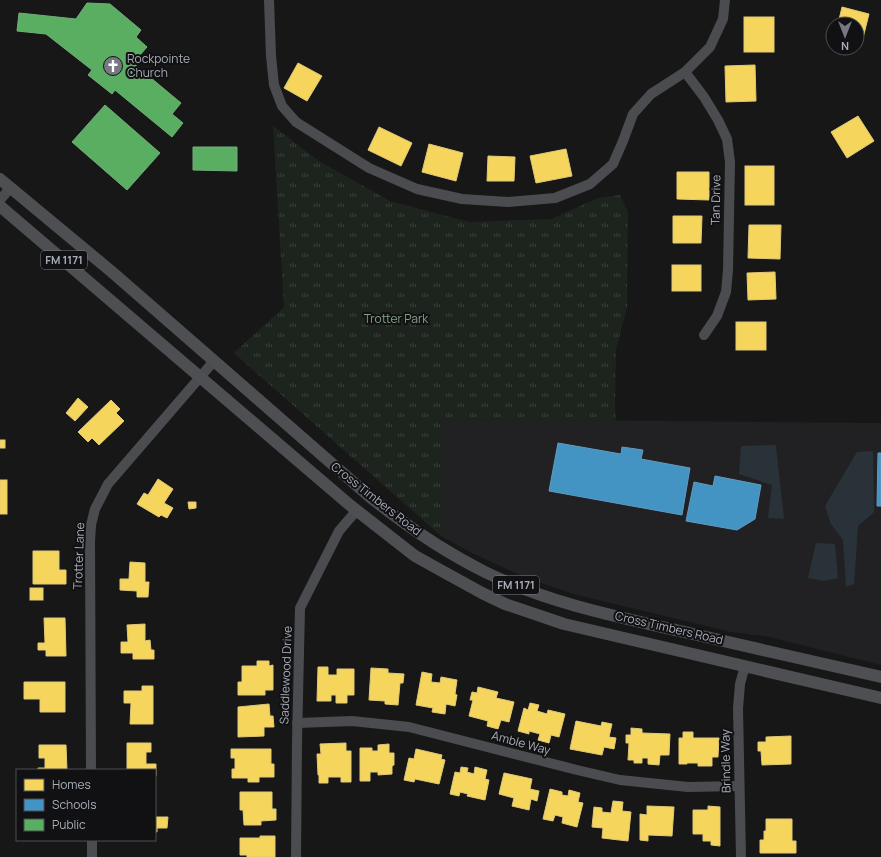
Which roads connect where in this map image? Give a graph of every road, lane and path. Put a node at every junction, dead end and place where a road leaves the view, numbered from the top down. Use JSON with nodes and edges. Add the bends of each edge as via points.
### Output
{"nodes":[{"id":1,"x":269,"y":0,"type":"edge"},
{"id":2,"x":725,"y":0,"type":"edge"},
{"id":3,"x":685,"y":72,"type":"junction"},
{"id":4,"x":0,"y":179,"type":"edge"},
{"id":5,"x":10,"y":188,"type":"junction"},
{"id":6,"x":0,"y":200,"type":"edge"},
{"id":7,"x":0,"y":206,"type":"edge"},
{"id":8,"x":704,"y":335,"type":"dead end"},
{"id":9,"x":214,"y":361,"type":"junction"},
{"id":10,"x":200,"y":377,"type":"junction"},
{"id":11,"x":357,"y":510,"type":"junction"},
{"id":12,"x":753,"y":647,"type":"junction"},
{"id":13,"x":746,"y":666,"type":"junction"},
{"id":14,"x":881,"y":677,"type":"edge"},
{"id":15,"x":881,"y":698,"type":"edge"},
{"id":16,"x":297,"y":723,"type":"junction"},
{"id":17,"x":91,"y":769,"type":"edge"},
{"id":18,"x":739,"y":786,"type":"junction"},
{"id":19,"x":92,"y":841,"type":"edge"},
{"id":20,"x":92,"y":857,"type":"edge"},
{"id":21,"x":296,"y":857,"type":"edge"},
{"id":22,"x":741,"y":857,"type":"edge"}],
"edges":[{"from":1,"to":3,"type":"street","via":[[274,85],[282,106],[296,122],[369,168],[417,189],[462,199],[508,202],[555,198],[590,184],[613,164],[633,114],[651,94]]},
{"from":2,"to":3,"type":"street","via":[[724,19],[710,47]]},
{"from":3,"to":8,"type":"street","name":"Tan Drive","via":[[718,120],[727,139],[730,162],[726,292],[717,316]]},
{"from":4,"to":5,"type":"main road","name":"Cross Timbers Road","number":"FM 1171"},
{"from":5,"to":6,"type":"street"},
{"from":5,"to":9,"type":"main road","name":"Cross Timbers Road","number":"FM 1171"},
{"from":7,"to":10,"type":"main road","name":"Cross Timbers Road","number":"FM 1171"},
{"from":9,"to":10,"type":"street","name":"Trotter Lane"},
{"from":9,"to":12,"type":"main road","name":"Cross Timbers Road","number":"FM 1171","via":[[397,519],[458,558],[506,581],[580,607]]},
{"from":10,"to":11,"type":"main road","name":"Cross Timbers Road","number":"FM 1171"},
{"from":10,"to":17,"type":"street","name":"Trotter Lane","via":[[108,484],[94,509],[90,542]]},
{"from":11,"to":13,"type":"main road","name":"Cross Timbers Road","number":"FM 1171","via":[[415,556],[505,604],[571,626]]},
{"from":11,"to":16,"type":"street","name":"Saddlewood Drive","via":[[339,531],[300,608]]},
{"from":12,"to":13,"type":"main road"},
{"from":12,"to":14,"type":"main road","name":"Cross Timbers Road","number":"FM 1171"},
{"from":13,"to":15,"type":"main road","name":"Cross Timbers Road","number":"FM 1171"},
{"from":13,"to":18,"type":"street","name":"Brindle Way","via":[[740,684],[738,708]]},
{"from":16,"to":18,"type":"street","name":"Amble Way","via":[[352,721],[409,727],[620,780],[688,787]]},
{"from":16,"to":21,"type":"street","name":"Saddlewood Drive"},
{"from":18,"to":22,"type":"street","name":"Brindle Way"},
{"from":19,"to":20,"type":"street"}]}
